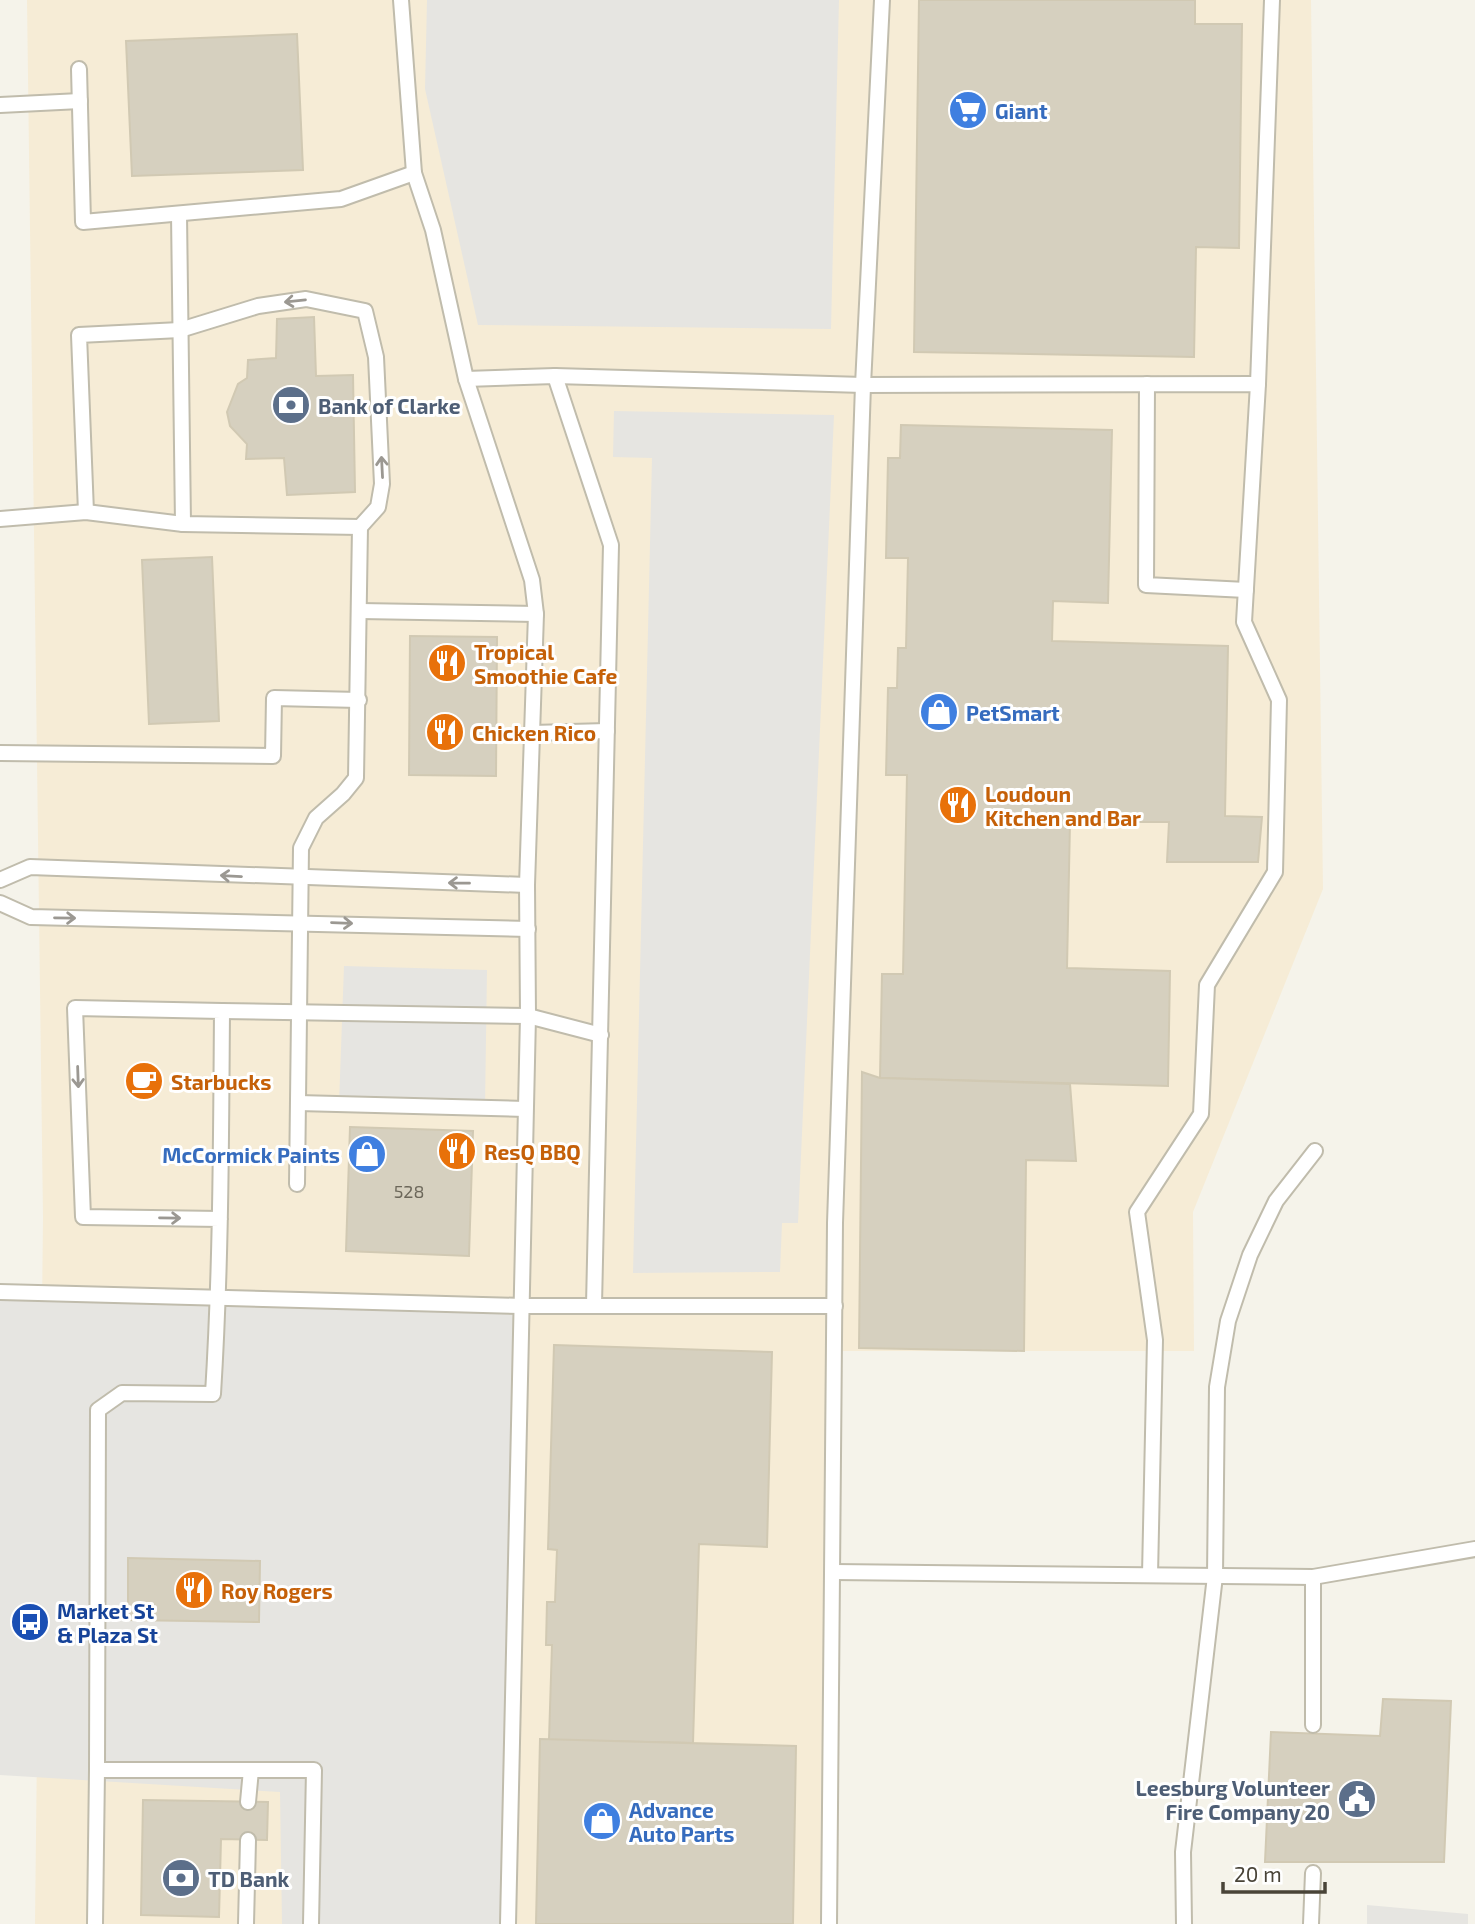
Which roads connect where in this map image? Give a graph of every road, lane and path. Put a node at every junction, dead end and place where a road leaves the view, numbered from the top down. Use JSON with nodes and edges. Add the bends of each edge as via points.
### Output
{"nodes":[{"id":1,"x":401,"y":0,"type":"edge"},
{"id":2,"x":882,"y":0,"type":"edge"},
{"id":3,"x":1272,"y":0,"type":"edge"},
{"id":4,"x":79,"y":69,"type":"dead end"},
{"id":5,"x":80,"y":101,"type":"junction"},
{"id":6,"x":0,"y":105,"type":"edge"},
{"id":7,"x":414,"y":173,"type":"junction"},
{"id":8,"x":179,"y":214,"type":"junction"},
{"id":9,"x":180,"y":330,"type":"junction"},
{"id":10,"x":555,"y":376,"type":"junction"},
{"id":11,"x":466,"y":379,"type":"junction"},
{"id":12,"x":1147,"y":384,"type":"junction"},
{"id":13,"x":1258,"y":384,"type":"junction"},
{"id":14,"x":863,"y":385,"type":"junction"},
{"id":15,"x":86,"y":512,"type":"junction"},
{"id":16,"x":0,"y":519,"type":"edge"},
{"id":17,"x":183,"y":524,"type":"junction"},
{"id":18,"x":360,"y":527,"type":"junction"},
{"id":19,"x":1246,"y":590,"type":"junction"},
{"id":20,"x":360,"y":611,"type":"junction"},
{"id":21,"x":536,"y":614,"type":"junction"},
{"id":22,"x":359,"y":700,"type":"junction"},
{"id":23,"x":607,"y":731,"type":"junction"},
{"id":24,"x":532,"y":733,"type":"junction"},
{"id":25,"x":0,"y":753,"type":"edge"},
{"id":26,"x":300,"y":879,"type":"junction"},
{"id":27,"x":0,"y":880,"type":"edge"},
{"id":28,"x":527,"y":885,"type":"junction"},
{"id":29,"x":0,"y":903,"type":"edge"},
{"id":30,"x":300,"y":922,"type":"junction"},
{"id":31,"x":528,"y":929,"type":"junction"},
{"id":32,"x":222,"y":1011,"type":"junction"},
{"id":33,"x":299,"y":1012,"type":"junction"},
{"id":34,"x":528,"y":1016,"type":"junction"},
{"id":35,"x":600,"y":1035,"type":"junction"},
{"id":36,"x":298,"y":1103,"type":"junction"},
{"id":37,"x":525,"y":1109,"type":"junction"},
{"id":38,"x":1315,"y":1151,"type":"dead end"},
{"id":39,"x":297,"y":1184,"type":"dead end"},
{"id":40,"x":220,"y":1219,"type":"junction"},
{"id":41,"x":0,"y":1292,"type":"edge"},
{"id":42,"x":219,"y":1298,"type":"junction"},
{"id":43,"x":594,"y":1305,"type":"junction"},
{"id":44,"x":522,"y":1306,"type":"junction"},
{"id":45,"x":835,"y":1306,"type":"junction"},
{"id":46,"x":1475,"y":1549,"type":"edge"},
{"id":47,"x":834,"y":1572,"type":"junction"},
{"id":48,"x":1150,"y":1576,"type":"junction"},
{"id":49,"x":1215,"y":1576,"type":"junction"},
{"id":50,"x":1313,"y":1577,"type":"junction"},
{"id":51,"x":1313,"y":1725,"type":"dead end"},
{"id":52,"x":97,"y":1770,"type":"junction"},
{"id":53,"x":251,"y":1770,"type":"junction"},
{"id":54,"x":248,"y":1802,"type":"dead end"},
{"id":55,"x":248,"y":1840,"type":"dead end"},
{"id":56,"x":1313,"y":1874,"type":"dead end"},
{"id":57,"x":95,"y":1924,"type":"edge"},
{"id":58,"x":246,"y":1924,"type":"edge"},
{"id":59,"x":311,"y":1924,"type":"edge"},
{"id":60,"x":508,"y":1924,"type":"edge"},
{"id":61,"x":829,"y":1924,"type":"edge"},
{"id":62,"x":1184,"y":1924,"type":"edge"},
{"id":63,"x":1311,"y":1924,"type":"edge"}],
"edges":[{"from":1,"to":7,"type":"lane"},
{"from":2,"to":14,"type":"lane"},
{"from":3,"to":13,"type":"lane"},
{"from":4,"to":5,"type":"lane"},
{"from":5,"to":6,"type":"lane"},
{"from":5,"to":8,"type":"lane","via":[[83,222]]},
{"from":7,"to":8,"type":"lane","via":[[341,199]]},
{"from":7,"to":11,"type":"lane","via":[[433,230]]},
{"from":8,"to":9,"type":"lane"},
{"from":9,"to":15,"type":"lane","via":[[79,335]]},
{"from":9,"to":17,"type":"lane"},
{"from":18,"to":9,"type":"lane","one_way":true,"via":[[378,507],[382,484],[376,357],[365,311],[306,299],[258,306]]},
{"from":10,"to":11,"type":"lane"},
{"from":10,"to":14,"type":"lane"},
{"from":10,"to":23,"type":"lane","via":[[611,545]]},
{"from":11,"to":21,"type":"lane","via":[[532,580]]},
{"from":12,"to":13,"type":"lane"},
{"from":12,"to":14,"type":"lane"},
{"from":12,"to":19,"type":"lane","via":[[1146,585]]},
{"from":13,"to":19,"type":"lane"},
{"from":14,"to":45,"type":"lane"},
{"from":15,"to":16,"type":"lane"},
{"from":15,"to":17,"type":"lane"},
{"from":17,"to":18,"type":"lane"},
{"from":18,"to":20,"type":"lane"},
{"from":19,"to":48,"type":"lane","via":[[1244,622],[1279,700],[1275,872],[1208,985],[1201,1114],[1137,1212],[1155,1340]]},
{"from":20,"to":21,"type":"lane"},
{"from":20,"to":22,"type":"lane"},
{"from":21,"to":24,"type":"lane"},
{"from":22,"to":25,"type":"lane","via":[[274,698],[273,756]]},
{"from":22,"to":26,"type":"lane","via":[[356,778],[316,818],[301,848]]},
{"from":23,"to":24,"type":"lane"},
{"from":23,"to":35,"type":"lane"},
{"from":24,"to":28,"type":"lane"},
{"from":26,"to":27,"type":"lane","one_way":true,"via":[[30,867]]},
{"from":28,"to":26,"type":"lane","one_way":true},
{"from":26,"to":30,"type":"lane"},
{"from":28,"to":31,"type":"lane"},
{"from":29,"to":30,"type":"lane","one_way":true,"via":[[31,917]]},
{"from":30,"to":31,"type":"lane","one_way":true},
{"from":30,"to":33,"type":"lane"},
{"from":31,"to":34,"type":"lane"},
{"from":32,"to":33,"type":"lane"},
{"from":32,"to":40,"type":"lane"},
{"from":32,"to":40,"type":"lane","one_way":true,"via":[[75,1009],[83,1217]]},
{"from":33,"to":34,"type":"lane"},
{"from":33,"to":36,"type":"lane"},
{"from":34,"to":35,"type":"lane"},
{"from":34,"to":37,"type":"lane"},
{"from":35,"to":43,"type":"lane"},
{"from":36,"to":37,"type":"lane"},
{"from":36,"to":39,"type":"lane"},
{"from":37,"to":44,"type":"lane"},
{"from":38,"to":49,"type":"lane","via":[[1276,1201],[1250,1255],[1228,1321],[1217,1387]]},
{"from":40,"to":42,"type":"lane"},
{"from":41,"to":42,"type":"lane"},
{"from":42,"to":44,"type":"lane"},
{"from":42,"to":52,"type":"lane","via":[[213,1394],[122,1393],[98,1410]]},
{"from":43,"to":44,"type":"lane"},
{"from":43,"to":45,"type":"lane"},
{"from":44,"to":60,"type":"lane"},
{"from":45,"to":47,"type":"lane"},
{"from":46,"to":50,"type":"lane"},
{"from":47,"to":48,"type":"lane"},
{"from":47,"to":61,"type":"lane"},
{"from":48,"to":49,"type":"lane"},
{"from":49,"to":50,"type":"lane"},
{"from":49,"to":62,"type":"lane","via":[[1183,1852]]},
{"from":50,"to":51,"type":"lane"},
{"from":52,"to":53,"type":"lane"},
{"from":52,"to":57,"type":"lane"},
{"from":53,"to":54,"type":"lane"},
{"from":53,"to":59,"type":"lane","via":[[314,1770]]},
{"from":55,"to":58,"type":"lane"},
{"from":56,"to":63,"type":"lane"}]}
